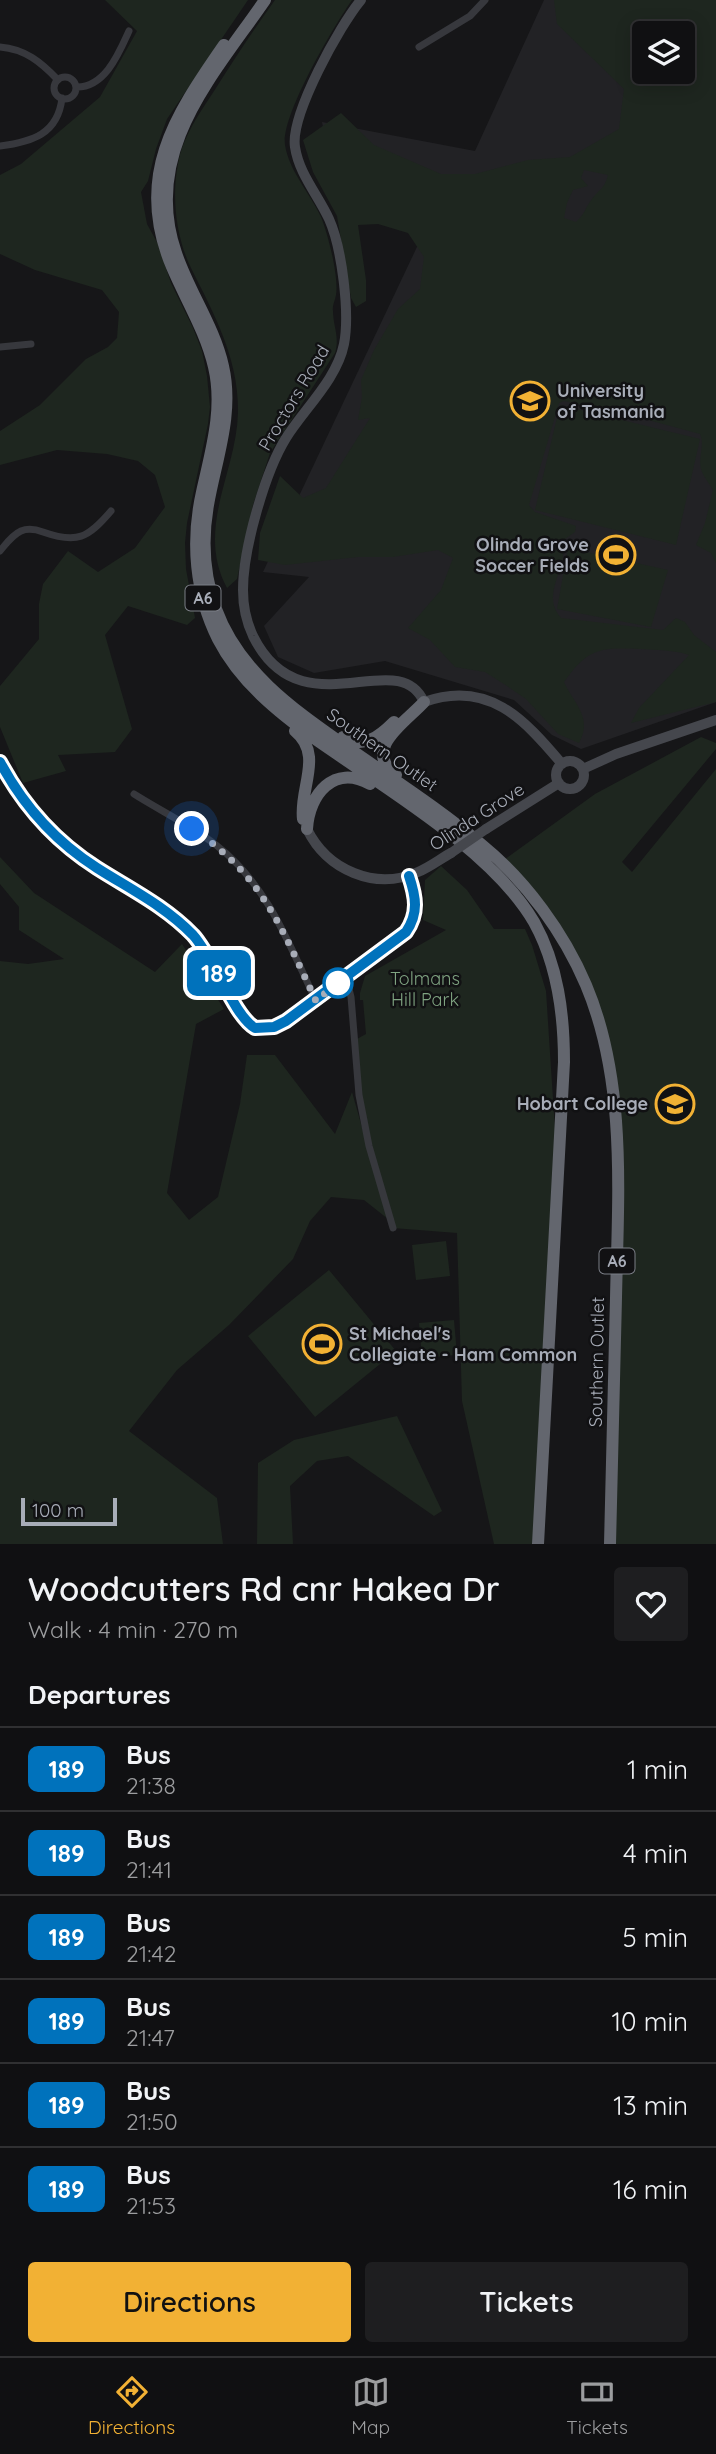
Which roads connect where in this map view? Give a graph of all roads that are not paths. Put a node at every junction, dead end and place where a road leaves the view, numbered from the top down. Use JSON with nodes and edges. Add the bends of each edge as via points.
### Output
{"nodes":[{"id":1,"x":255,"y":0,"type":"edge"},
{"id":2,"x":265,"y":0,"type":"edge"},
{"id":3,"x":361,"y":0,"type":"edge"},
{"id":4,"x":485,"y":0,"type":"edge"},
{"id":5,"x":129,"y":31,"type":"dead end"},
{"id":6,"x":0,"y":47,"type":"edge"},
{"id":7,"x":419,"y":47,"type":"dead end"},
{"id":8,"x":58,"y":79,"type":"junction"},
{"id":9,"x":76,"y":87,"type":"junction"},
{"id":10,"x":62,"y":98,"type":"junction"},
{"id":11,"x":0,"y":146,"type":"edge"},
{"id":12,"x":31,"y":344,"type":"dead end"},
{"id":13,"x":0,"y":346,"type":"edge"},
{"id":14,"x":111,"y":511,"type":"dead end"},
{"id":15,"x":0,"y":551,"type":"edge"},
{"id":16,"x":258,"y":676,"type":"junction"},
{"id":17,"x":255,"y":690,"type":"junction"},
{"id":18,"x":424,"y":702,"type":"junction"},
{"id":19,"x":716,"y":720,"type":"edge"},
{"id":20,"x":0,"y":762,"type":"edge"},
{"id":21,"x":562,"y":764,"type":"junction"},
{"id":22,"x":583,"y":769,"type":"junction"},
{"id":23,"x":559,"y":783,"type":"junction"},
{"id":24,"x":134,"y":794,"type":"dead end"},
{"id":25,"x":307,"y":829,"type":"junction"},
{"id":26,"x":409,"y":876,"type":"junction"},
{"id":27,"x":521,"y":883,"type":"junction"},
{"id":28,"x":343,"y":978,"type":"junction"},
{"id":29,"x":316,"y":1001,"type":"junction"},
{"id":30,"x":563,"y":1084,"type":"junction"},
{"id":31,"x":393,"y":1228,"type":"dead end"},
{"id":32,"x":538,"y":1544,"type":"edge"},
{"id":33,"x":611,"y":1544,"type":"edge"}],
"edges":[{"from":1,"to":17,"type":"highway","name":"Southern Outlet","number":"A6","via":[[176,118],[164,150],[158,195],[166,252],[204,335],[217,379],[216,426],[197,526],[200,585],[218,639]]},
{"from":2,"to":16,"type":"highway","name":"Southern Outlet","number":"A6","via":[[184,122],[172,155],[166,200],[177,256],[214,338],[226,383],[225,429],[205,530],[207,575],[225,629]]},
{"from":3,"to":18,"type":"street","name":"Proctors Road","via":[[315,79],[294,135],[300,164],[335,237],[344,284],[345,341],[333,370],[287,436],[271,468],[247,556],[244,606],[259,647],[294,678],[323,686],[401,681],[416,688]]},
{"from":4,"to":7,"type":"street","via":[[470,16]]},
{"from":5,"to":9,"type":"street","via":[[106,72],[88,86]]},
{"from":6,"to":8,"type":"street","via":[[27,54]]},
{"from":8,"to":9,"type":"street","via":[[71,78]]},
{"from":8,"to":10,"type":"street","via":[[55,89]]},
{"from":9,"to":10,"type":"street","via":[[73,96]]},
{"from":10,"to":11,"type":"street","via":[[58,116],[47,130],[28,141]]},
{"from":12,"to":13,"type":"street"},
{"from":14,"to":15,"type":"street","via":[[84,536],[66,538],[29,529],[16,534]]},
{"from":16,"to":18,"type":"highway","via":[[357,743],[375,738],[406,710]]},
{"from":16,"to":27,"type":"highway","name":"Southern Outlet","number":"A6","via":[[301,714],[486,848]]},
{"from":17,"to":25,"type":"highway","via":[[308,746],[310,762],[302,800]]},
{"from":17,"to":30,"type":"highway","name":"Southern Outlet","number":"A6","via":[[457,839],[519,901],[539,931],[557,984],[563,1023]]},
{"from":18,"to":21,"type":"street","via":[[453,694],[487,699],[513,714]]},
{"from":18,"to":27,"type":"highway","via":[[386,743],[382,755],[386,765],[480,837]]},
{"from":19,"to":22,"type":"street"},
{"from":20,"to":29,"type":"street","via":[[27,805],[60,840],[164,909],[194,937],[248,1024],[274,1027]]},
{"from":21,"to":22,"type":"street","via":[[576,763]]},
{"from":21,"to":23,"type":"street","via":[[557,771]]},
{"from":22,"to":23,"type":"street","via":[[584,778],[576,788],[566,789]]},
{"from":23,"to":26,"type":"street","name":"Olinda Grove","bridge":true},
{"from":24,"to":29,"type":"street","via":[[215,845],[248,875],[273,912]]},
{"from":25,"to":26,"type":"street","name":"Olinda Grove","via":[[322,852],[344,869],[376,879]]},
{"from":25,"to":30,"type":"highway","via":[[311,804],[323,788],[340,779],[356,778],[448,839],[492,877],[526,919],[546,965],[556,1008]]},
{"from":26,"to":28,"type":"street","via":[[416,901],[412,924],[399,939]]},
{"from":27,"to":33,"type":"highway","name":"Southern Outlet","number":"A6","via":[[564,943],[584,981],[600,1025],[609,1070],[618,1184]]},
{"from":28,"to":29,"type":"street"},
{"from":28,"to":31,"type":"street","via":[[351,997],[369,1146]]},
{"from":30,"to":32,"type":"highway","name":"Southern Outlet","number":"A6"}]}
